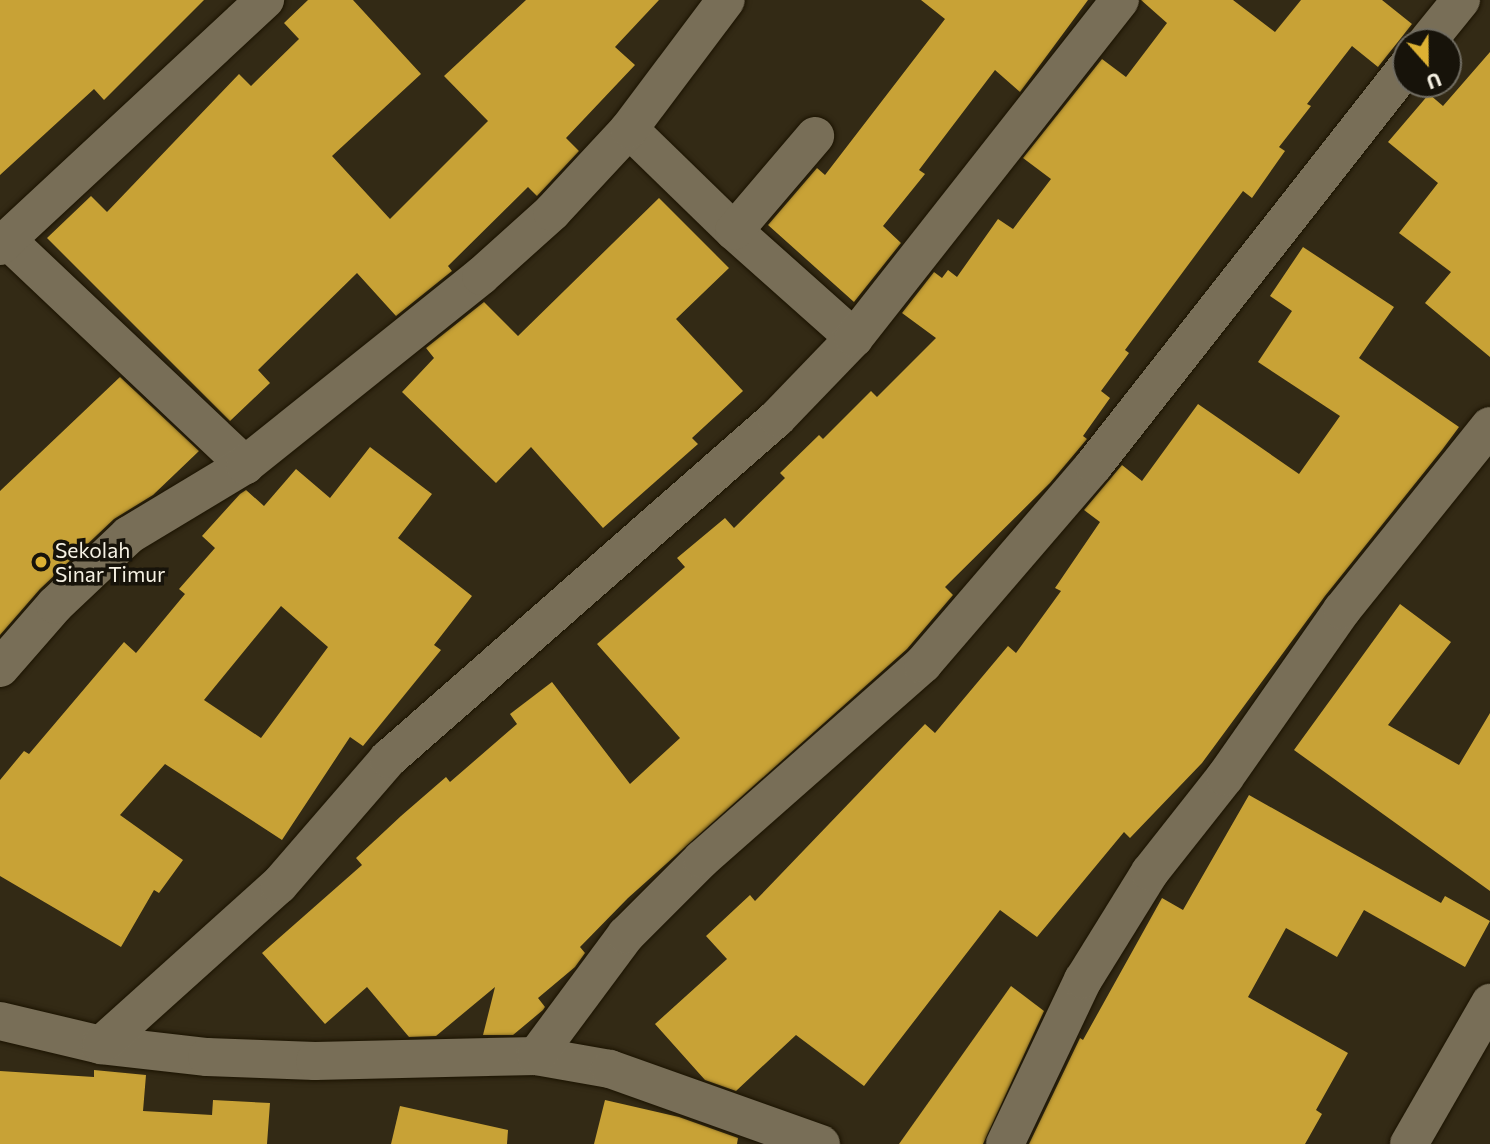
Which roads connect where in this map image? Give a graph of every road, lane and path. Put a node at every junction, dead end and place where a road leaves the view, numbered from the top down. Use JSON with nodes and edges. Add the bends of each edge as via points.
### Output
{"nodes":[{"id":1,"x":265,"y":0,"type":"edge"},
{"id":2,"x":726,"y":0,"type":"edge"},
{"id":3,"x":1120,"y":0,"type":"edge"},
{"id":4,"x":1461,"y":0,"type":"edge"},
{"id":5,"x":1438,"y":28,"type":"edge"},
{"id":6,"x":1392,"y":86,"type":"edge"},
{"id":7,"x":629,"y":129,"type":"junction"},
{"id":8,"x":815,"y":136,"type":"dead end"},
{"id":9,"x":734,"y":231,"type":"junction"},
{"id":10,"x":3,"y":243,"type":"edge"},
{"id":11,"x":854,"y":338,"type":"junction"},
{"id":12,"x":1490,"y":426,"type":"edge"},
{"id":13,"x":245,"y":465,"type":"junction"},
{"id":14,"x":0,"y":668,"type":"edge"},
{"id":15,"x":1490,"y":1003,"type":"edge"},
{"id":16,"x":0,"y":1021,"type":"edge"},
{"id":17,"x":101,"y":1045,"type":"junction"},
{"id":18,"x":536,"y":1056,"type":"junction"},
{"id":19,"x":821,"y":1144,"type":"edge"},
{"id":20,"x":1005,"y":1144,"type":"edge"},
{"id":21,"x":1409,"y":1144,"type":"edge"}],
"edges":[{"from":1,"to":10,"type":"street"},
{"from":2,"to":7,"type":"street"},
{"from":3,"to":11,"type":"street"},
{"from":4,"to":5,"type":"street"},
{"from":6,"to":18,"type":"street","via":[[1094,465],[923,664],[702,859],[626,935]]},
{"from":7,"to":9,"type":"street"},
{"from":7,"to":13,"type":"street","via":[[552,212],[481,276]]},
{"from":8,"to":9,"type":"street"},
{"from":9,"to":11,"type":"street"},
{"from":10,"to":13,"type":"street"},
{"from":11,"to":17,"type":"street","via":[[778,418],[388,759],[279,885]]},
{"from":12,"to":20,"type":"street","via":[[1342,610],[1225,778],[1150,872],[1083,980]]},
{"from":13,"to":14,"type":"street","via":[[129,535],[55,606]]},
{"from":15,"to":21,"type":"street"},
{"from":16,"to":17,"type":"street"},
{"from":17,"to":18,"type":"street","via":[[207,1058]]},
{"from":18,"to":19,"type":"street","via":[[610,1069]]}]}
